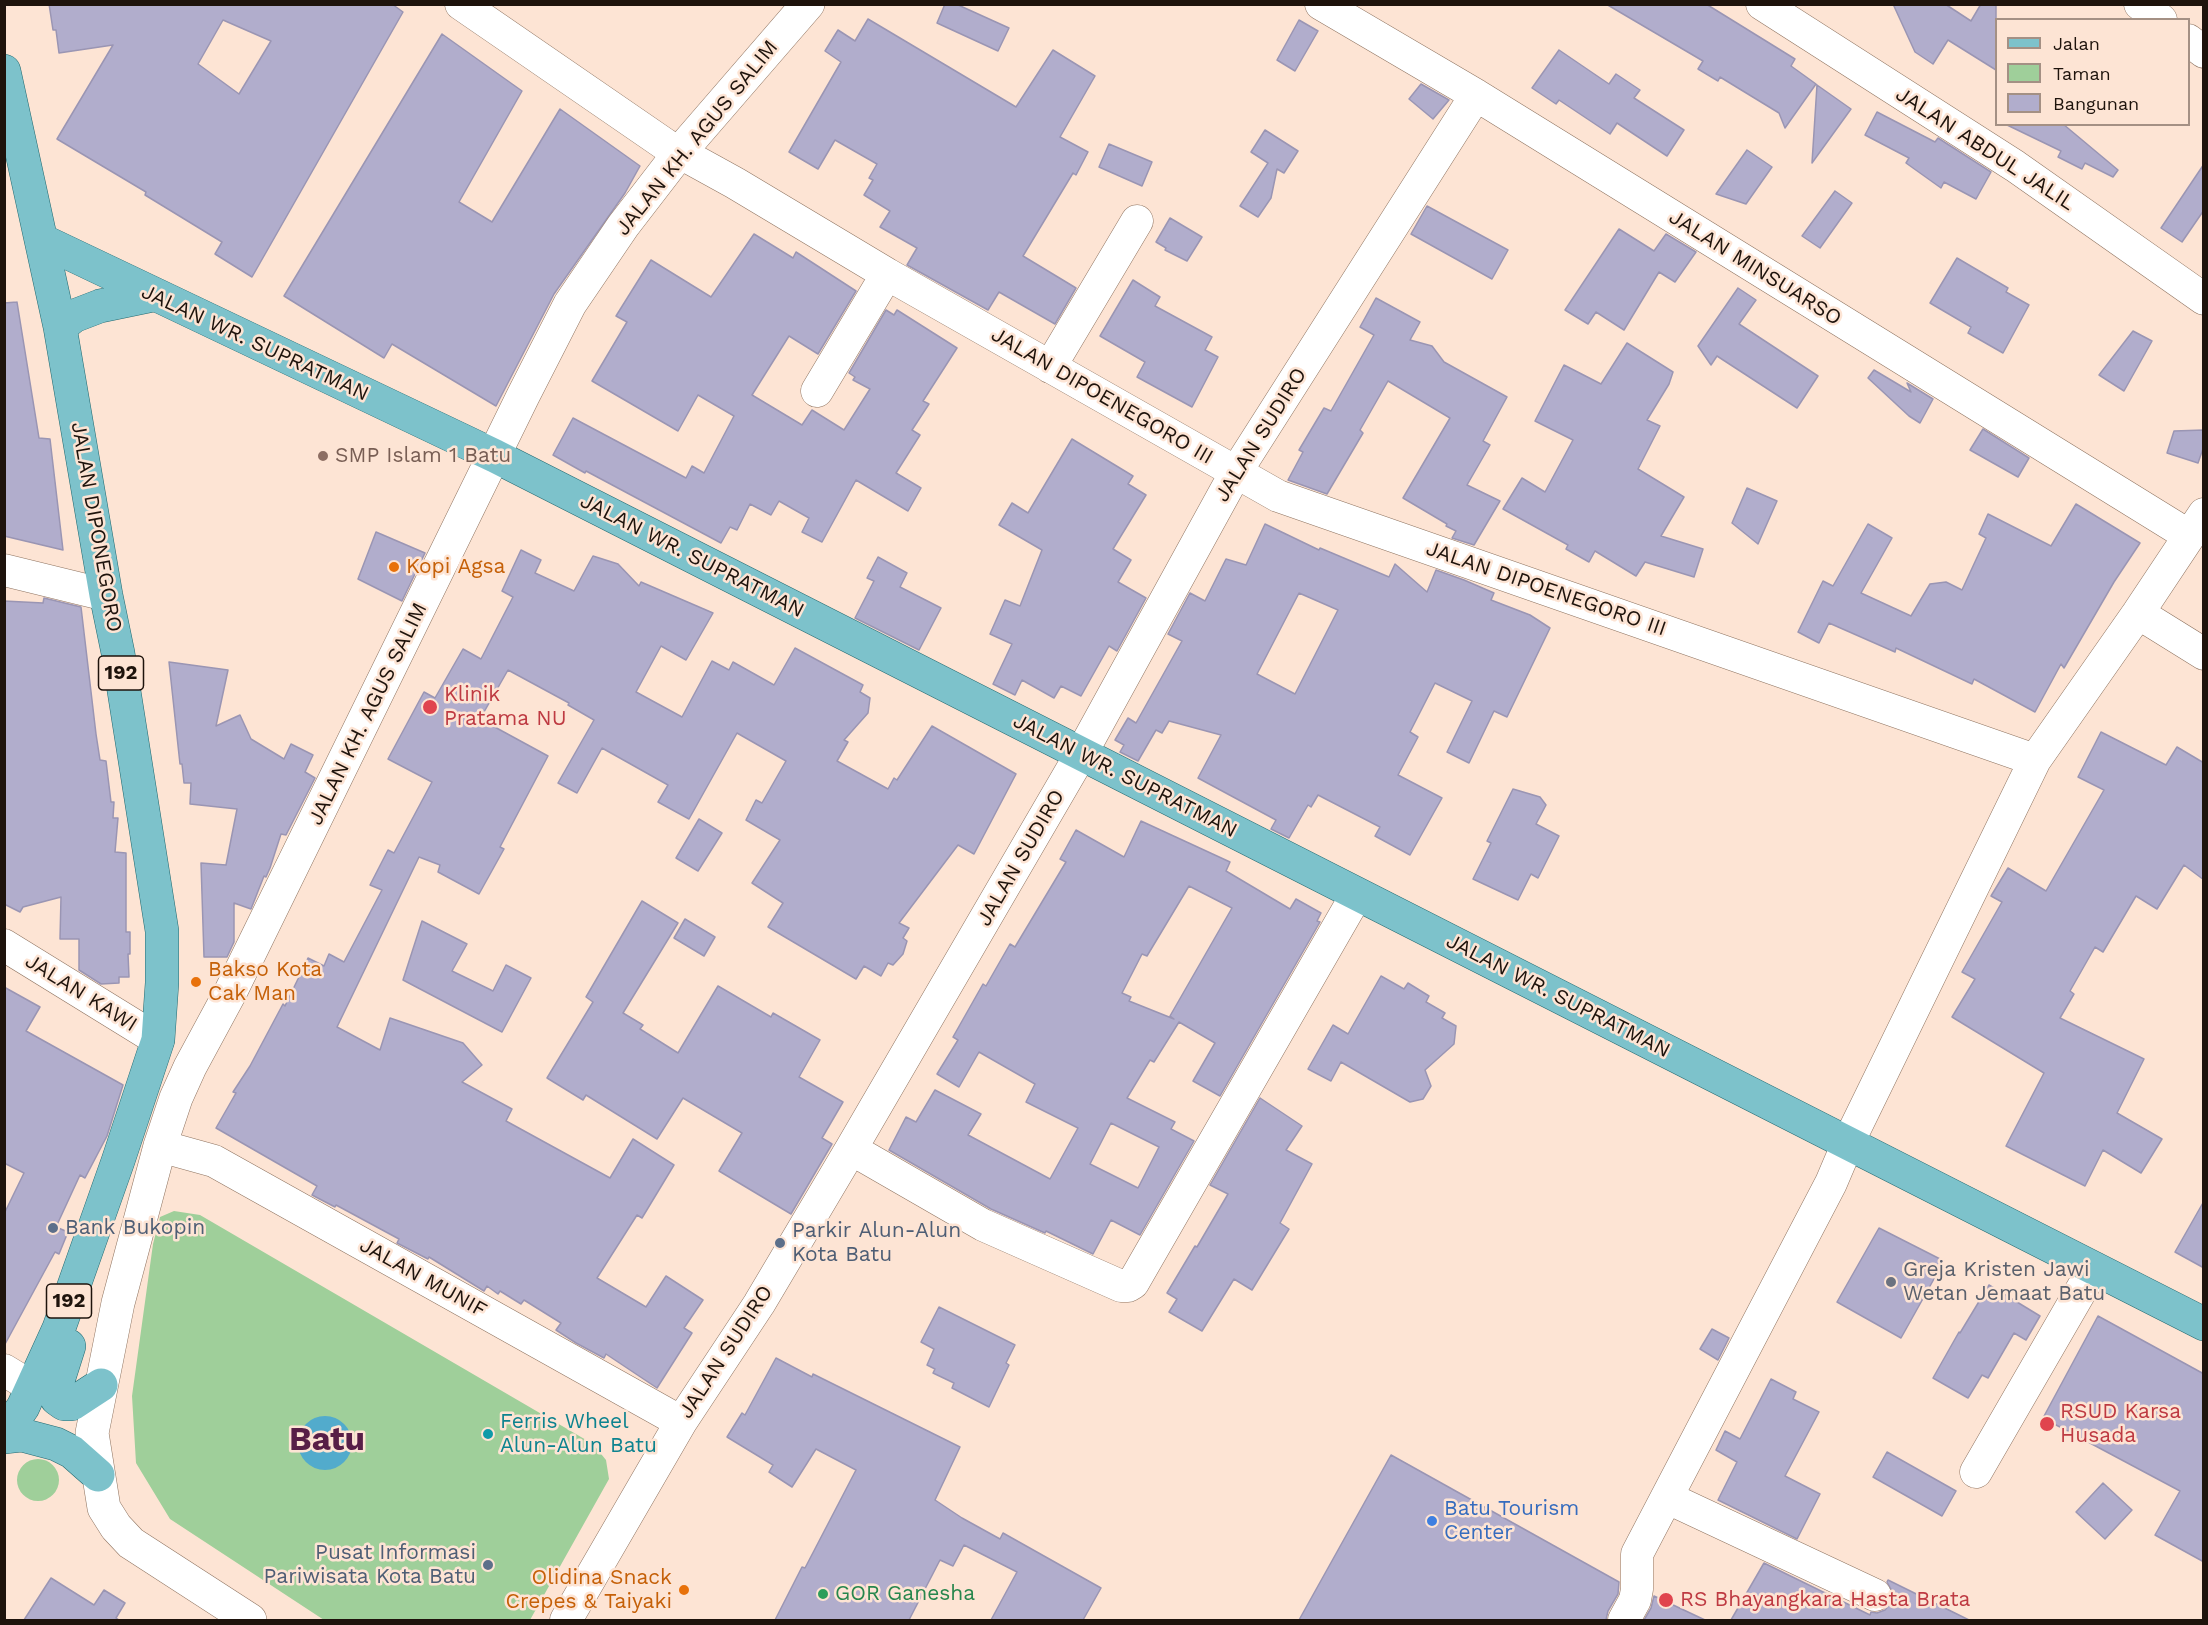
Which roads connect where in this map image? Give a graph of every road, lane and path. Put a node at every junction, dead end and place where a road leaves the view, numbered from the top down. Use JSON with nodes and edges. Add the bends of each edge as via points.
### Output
{"nodes":[{"id":1,"x":461,"y":4,"type":"edge"},
{"id":2,"x":808,"y":4,"type":"edge"},
{"id":3,"x":1321,"y":4,"type":"edge"},
{"id":4,"x":1762,"y":4,"type":"edge"},
{"id":5,"x":2140,"y":4,"type":"edge"},
{"id":6,"x":2158,"y":18,"type":"edge"},
{"id":7,"x":2190,"y":42,"type":"edge"},
{"id":8,"x":2204,"y":52,"type":"edge"},
{"id":9,"x":4,"y":70,"type":"edge"},
{"id":10,"x":1476,"y":95,"type":"junction"},
{"id":11,"x":680,"y":152,"type":"junction"},
{"id":12,"x":1137,"y":221,"type":"dead end"},
{"id":13,"x":41,"y":240,"type":"junction"},
{"id":14,"x":887,"y":274,"type":"junction"},
{"id":15,"x":153,"y":295,"type":"junction"},
{"id":16,"x":2204,"y":299,"type":"edge"},
{"id":17,"x":60,"y":327,"type":"junction"},
{"id":18,"x":1050,"y":367,"type":"junction"},
{"id":19,"x":817,"y":391,"type":"dead end"},
{"id":20,"x":495,"y":456,"type":"junction"},
{"id":21,"x":1236,"y":472,"type":"junction"},
{"id":22,"x":2196,"y":525,"type":"edge"},
{"id":23,"x":4,"y":570,"type":"edge"},
{"id":24,"x":106,"y":595,"type":"junction"},
{"id":25,"x":2138,"y":614,"type":"junction"},
{"id":26,"x":2204,"y":654,"type":"edge"},
{"id":27,"x":1081,"y":754,"type":"junction"},
{"id":28,"x":2036,"y":760,"type":"junction"},
{"id":29,"x":1357,"y":894,"type":"junction"},
{"id":30,"x":4,"y":945,"type":"edge"},
{"id":31,"x":158,"y":1040,"type":"junction"},
{"id":32,"x":1848,"y":1143,"type":"junction"},
{"id":33,"x":160,"y":1146,"type":"junction"},
{"id":34,"x":851,"y":1149,"type":"junction"},
{"id":35,"x":2094,"y":1268,"type":"junction"},
{"id":36,"x":62,"y":1320,"type":"junction"},
{"id":37,"x":2204,"y":1324,"type":"edge"},
{"id":38,"x":4,"y":1370,"type":"edge"},
{"id":39,"x":101,"y":1385,"type":"junction"},
{"id":40,"x":32,"y":1387,"type":"junction"},
{"id":41,"x":681,"y":1422,"type":"junction"},
{"id":42,"x":4,"y":1436,"type":"edge"},
{"id":43,"x":1976,"y":1472,"type":"dead end"},
{"id":44,"x":98,"y":1475,"type":"junction"},
{"id":45,"x":1668,"y":1498,"type":"junction"},
{"id":46,"x":1875,"y":1596,"type":"dead end"},
{"id":47,"x":250,"y":1620,"type":"edge"},
{"id":48,"x":566,"y":1620,"type":"edge"},
{"id":49,"x":1624,"y":1620,"type":"edge"}],
"edges":[{"from":1,"to":11,"type":"street","name":"JALAN DIPOENEGORO III"},
{"from":2,"to":11,"type":"street","name":"JALAN KH. AGUS SALIM"},
{"from":3,"to":10,"type":"street","name":"JALAN MINSUARSO"},
{"from":4,"to":16,"type":"street","name":"JALAN ABDUL JALIL","via":[[2015,166]]},
{"from":5,"to":6,"type":"street"},
{"from":7,"to":8,"type":"street"},
{"from":9,"to":13,"type":"main road","name":"JALAN DIPONEGORO","number":"192"},
{"from":10,"to":21,"type":"street","name":"JALAN SUDIRO"},
{"from":10,"to":22,"type":"street","name":"JALAN MINSUARSO"},
{"from":11,"to":14,"type":"street","name":"JALAN DIPOENEGORO III"},
{"from":11,"to":20,"type":"street","name":"JALAN KH. AGUS SALIM","via":[[622,226],[570,304]]},
{"from":12,"to":18,"type":"street"},
{"from":13,"to":15,"type":"main road","name":"JALAN WR. SUPRATMAN"},
{"from":13,"to":17,"type":"main road","name":"JALAN DIPONEGORO","number":"192"},
{"from":14,"to":18,"type":"street","name":"JALAN DIPOENEGORO III"},
{"from":14,"to":19,"type":"street"},
{"from":15,"to":17,"type":"main road","via":[[100,306],[74,316]]},
{"from":15,"to":20,"type":"main road","name":"JALAN WR. SUPRATMAN"},
{"from":17,"to":24,"type":"main road","name":"JALAN DIPONEGORO","number":"192"},
{"from":18,"to":21,"type":"street","name":"JALAN DIPOENEGORO III"},
{"from":20,"to":27,"type":"main road","name":"JALAN WR. SUPRATMAN"},
{"from":20,"to":33,"type":"street","name":"JALAN KH. AGUS SALIM","via":[[190,1067]]},
{"from":21,"to":27,"type":"street","name":"JALAN SUDIRO"},
{"from":21,"to":28,"type":"street","name":"JALAN DIPOENEGORO III","via":[[1278,496]]},
{"from":22,"to":25,"type":"street"},
{"from":23,"to":24,"type":"street"},
{"from":24,"to":31,"type":"main road","name":"JALAN DIPONEGORO","number":"192","via":[[162,931]]},
{"from":25,"to":26,"type":"street"},
{"from":25,"to":28,"type":"street"},
{"from":27,"to":29,"type":"main road","name":"JALAN WR. SUPRATMAN"},
{"from":27,"to":34,"type":"street","name":"JALAN SUDIRO"},
{"from":28,"to":32,"type":"street"},
{"from":29,"to":32,"type":"main road","name":"JALAN WR. SUPRATMAN"},
{"from":29,"to":34,"type":"street","via":[[1128,1286],[983,1225]]},
{"from":30,"to":31,"type":"street","name":"JALAN KAWI"},
{"from":31,"to":36,"type":"main road","name":"JALAN DIPONEGORO","number":"192"},
{"from":32,"to":35,"type":"main road","name":"JALAN WR. SUPRATMAN"},
{"from":32,"to":45,"type":"street"},
{"from":33,"to":39,"type":"street","name":"JALAN KH. AGUS SALIM","via":[[118,1303]]},
{"from":33,"to":41,"type":"street","name":"JALAN MUNIF","via":[[214,1161]]},
{"from":34,"to":41,"type":"street","name":"JALAN SUDIRO","via":[[759,1304]]},
{"from":35,"to":37,"type":"main road","name":"JALAN WR. SUPRATMAN"},
{"from":35,"to":43,"type":"street"},
{"from":36,"to":39,"type":"main road","via":[[71,1341],[56,1387],[57,1399],[72,1404]]},
{"from":36,"to":40,"type":"main road","number":"192"},
{"from":38,"to":40,"type":"street"},
{"from":39,"to":44,"type":"street","name":"JALAN KH. AGUS SALIM","via":[[92,1433]]},
{"from":40,"to":42,"type":"main road","number":"192"},
{"from":41,"to":48,"type":"street","name":"JALAN SUDIRO"},
{"from":42,"to":44,"type":"main road","via":[[22,1435],[56,1444],[72,1452]]},
{"from":44,"to":47,"type":"street","name":"JALAN KH. AGUS SALIM","via":[[104,1508],[131,1543]]},
{"from":45,"to":46,"type":"street"},
{"from":45,"to":49,"type":"street","via":[[1637,1554],[1635,1600]]}]}
